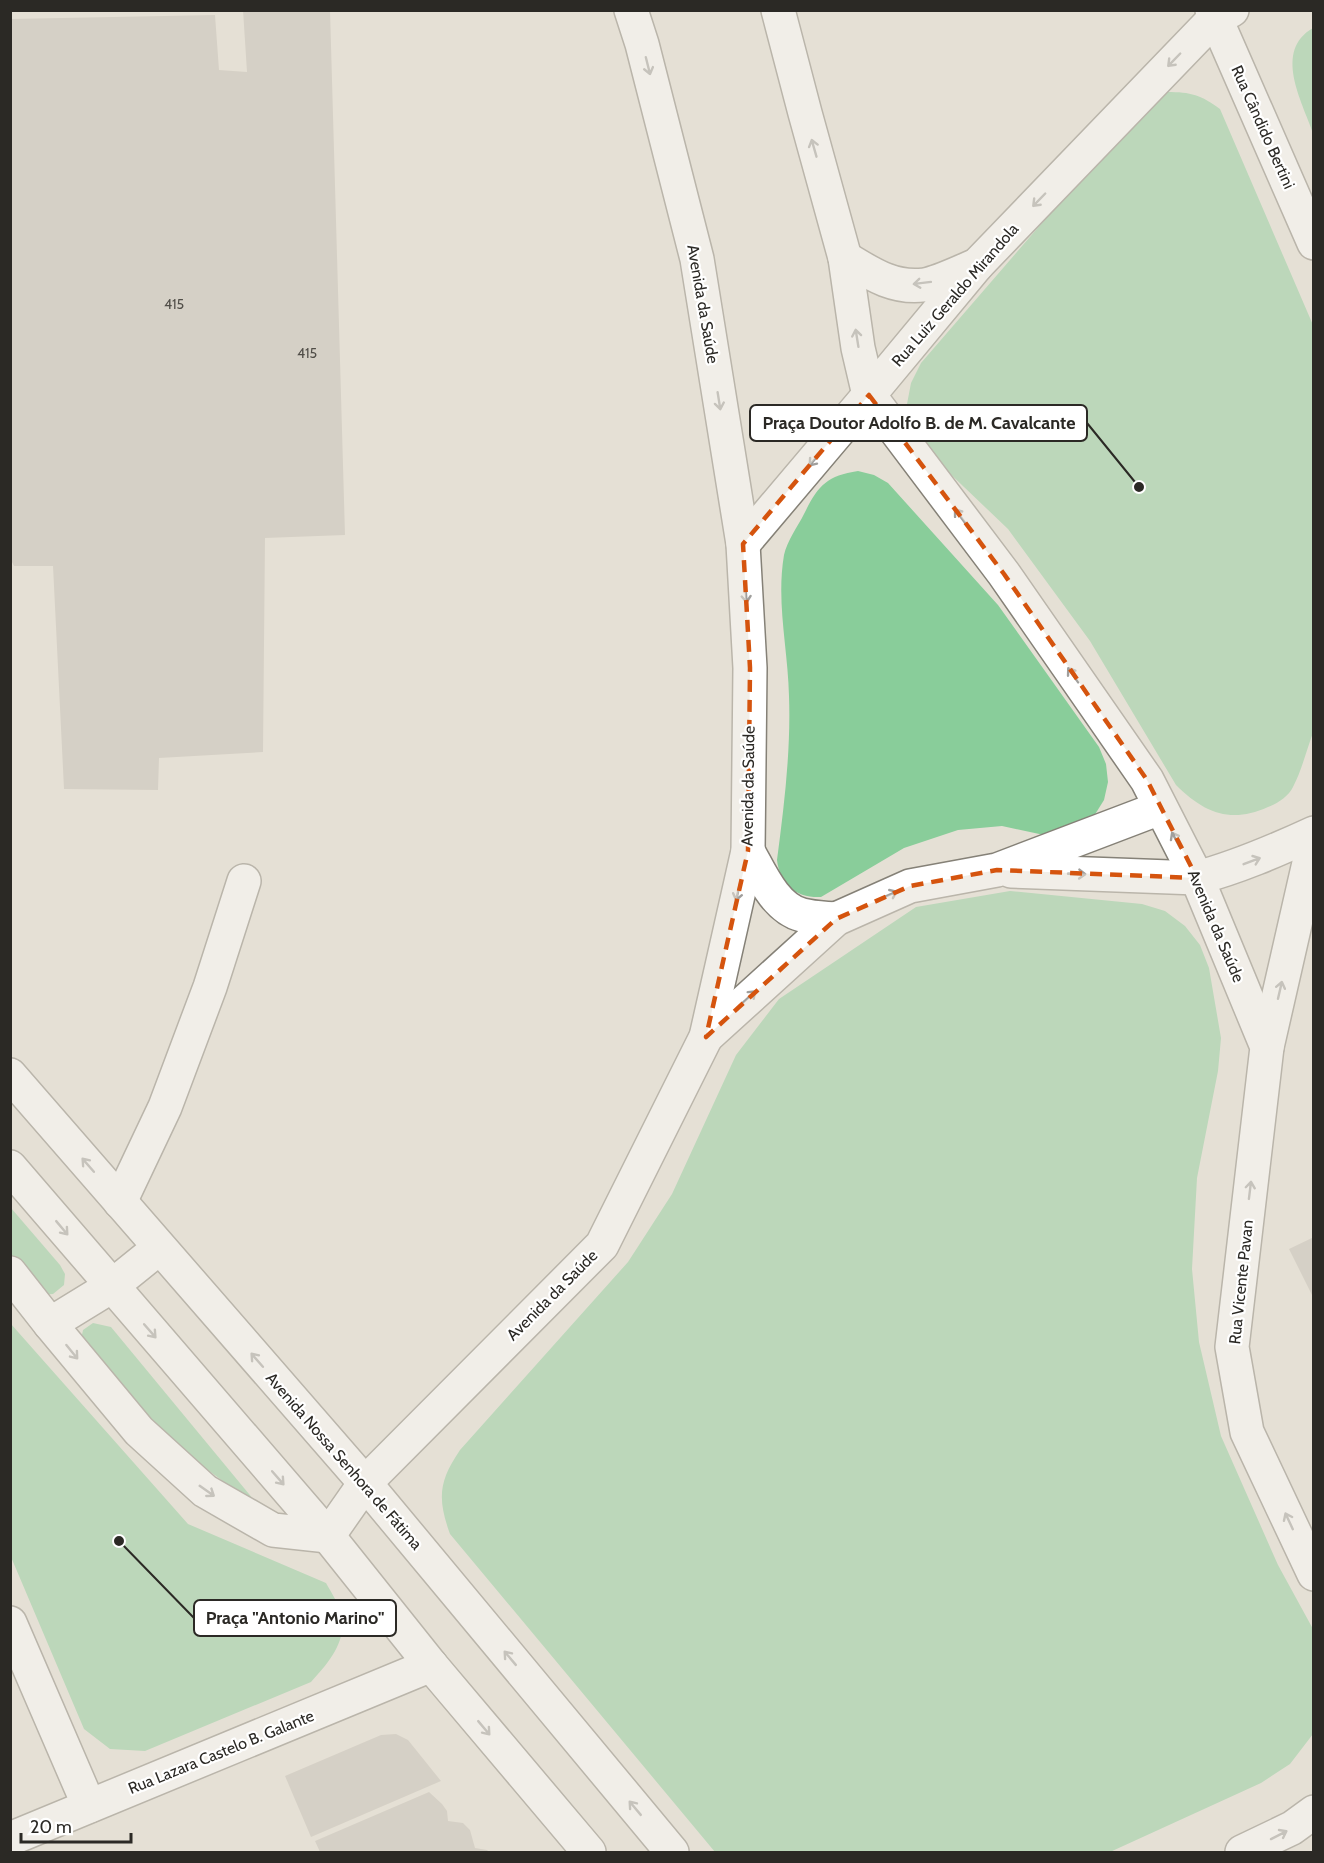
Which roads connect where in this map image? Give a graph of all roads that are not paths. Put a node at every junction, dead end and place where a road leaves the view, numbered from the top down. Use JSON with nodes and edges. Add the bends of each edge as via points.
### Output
{"nodes":[{"id":1,"x":631,"y":10,"type":"edge"},
{"id":2,"x":778,"y":10,"type":"edge"},
{"id":3,"x":1220,"y":13,"type":"edge"},
{"id":4,"x":1314,"y":243,"type":"edge"},
{"id":5,"x":845,"y":258,"type":"junction"},
{"id":6,"x":977,"y":265,"type":"junction"},
{"id":7,"x":869,"y":395,"type":"junction"},
{"id":8,"x":742,"y":544,"type":"junction"},
{"id":9,"x":1160,"y":808,"type":"junction"},
{"id":10,"x":1314,"y":833,"type":"edge"},
{"id":11,"x":1314,"y":841,"type":"edge"},
{"id":12,"x":748,"y":851,"type":"junction"},
{"id":13,"x":998,"y":870,"type":"junction"},
{"id":14,"x":1197,"y":878,"type":"junction"},
{"id":15,"x":244,"y":881,"type":"dead end"},
{"id":16,"x":836,"y":919,"type":"junction"},
{"id":17,"x":706,"y":1037,"type":"junction"},
{"id":18,"x":1267,"y":1047,"type":"junction"},
{"id":19,"x":10,"y":1075,"type":"edge"},
{"id":20,"x":10,"y":1167,"type":"edge"},
{"id":21,"x":120,"y":1202,"type":"junction"},
{"id":22,"x":159,"y":1248,"type":"junction"},
{"id":23,"x":10,"y":1273,"type":"edge"},
{"id":24,"x":112,"y":1286,"type":"junction"},
{"id":25,"x":50,"y":1324,"type":"junction"},
{"id":26,"x":364,"y":1484,"type":"junction"},
{"id":27,"x":273,"y":1530,"type":"junction"},
{"id":28,"x":328,"y":1536,"type":"junction"},
{"id":29,"x":1314,"y":1574,"type":"edge"},
{"id":30,"x":366,"y":1584,"type":"junction"},
{"id":31,"x":10,"y":1623,"type":"edge"},
{"id":32,"x":431,"y":1665,"type":"junction"},
{"id":33,"x":89,"y":1806,"type":"junction"},
{"id":34,"x":1314,"y":1812,"type":"edge"},
{"id":35,"x":10,"y":1839,"type":"edge"},
{"id":36,"x":589,"y":1852,"type":"edge"},
{"id":37,"x":672,"y":1852,"type":"edge"},
{"id":38,"x":1242,"y":1852,"type":"edge"}],
"edges":[{"from":1,"to":8,"type":"main road","name":"Avenida da Saúde","one_way":true,"via":[[697,259]]},
{"from":5,"to":2,"type":"main road","name":"Avenida da Saúde","one_way":true},
{"from":3,"to":4,"type":"main road","name":"Rua Cândido Bertini"},
{"from":3,"to":6,"type":"main road","name":"Rua Luiz Geraldo Mirandola","one_way":true},
{"from":6,"to":5,"type":"main road","one_way":true,"via":[[925,285],[898,284]]},
{"from":7,"to":5,"type":"main road","name":"Avenida da Saúde","one_way":true},
{"from":6,"to":7,"type":"main road","name":"Rua Luiz Geraldo Mirandola"},
{"from":7,"to":8,"type":"main road","name":"Rua Luiz Geraldo Mirandola","one_way":true},
{"from":9,"to":7,"type":"main road","name":"Avenida da Saúde","one_way":true,"via":[[1147,780],[1004,574]]},
{"from":8,"to":12,"type":"main road","name":"Avenida da Saúde","one_way":true,"via":[[750,668]]},
{"from":9,"to":13,"type":"main road"},
{"from":14,"to":9,"type":"main road","name":"Avenida da Saúde","one_way":true},
{"from":14,"to":10,"type":"main road","one_way":true,"via":[[1229,870]]},
{"from":18,"to":11,"type":"main road","name":"Rua Vicente Pavan","one_way":true},
{"from":12,"to":16,"type":"main road","via":[[774,894],[788,909],[805,916]]},
{"from":12,"to":17,"type":"main road","name":"Avenida da Saúde","one_way":true},
{"from":13,"to":14,"type":"main road","one_way":true},
{"from":16,"to":13,"type":"main road","one_way":true,"via":[[910,886]]},
{"from":14,"to":18,"type":"main road","name":"Avenida da Saúde"},
{"from":15,"to":21,"type":"main road","via":[[165,1107]]},
{"from":17,"to":16,"type":"main road","one_way":true},
{"from":17,"to":26,"type":"main road","name":"Avenida da Saúde","via":[[602,1245]]},
{"from":29,"to":18,"type":"main road","name":"Rua Vicente Pavan","one_way":true,"via":[[1247,1432],[1232,1347]]},
{"from":21,"to":19,"type":"main road","name":"Avenida Nossa Senhora de Fátima","one_way":true},
{"from":20,"to":24,"type":"main road","one_way":true},
{"from":21,"to":22,"type":"main road","name":"Avenida Nossa Senhora de Fátima"},
{"from":22,"to":24,"type":"main road"},
{"from":26,"to":22,"type":"main road","name":"Avenida Nossa Senhora de Fátima","one_way":true},
{"from":23,"to":25,"type":"main road"},
{"from":24,"to":25,"type":"main road"},
{"from":24,"to":28,"type":"main road","one_way":true},
{"from":25,"to":27,"type":"main road","one_way":true,"via":[[139,1431],[205,1491]]},
{"from":26,"to":28,"type":"main road","name":"Avenida da Saúde"},
{"from":37,"to":26,"type":"main road","name":"Avenida Nossa Senhora de Fátima","one_way":true},
{"from":27,"to":28,"type":"main road"},
{"from":27,"to":30,"type":"main road"},
{"from":28,"to":30,"type":"main road"},
{"from":30,"to":32,"type":"main road"},
{"from":31,"to":33,"type":"main road"},
{"from":32,"to":33,"type":"main road","name":"Rua Lazara Castelo B. Galante"},
{"from":32,"to":36,"type":"main road","one_way":true},
{"from":33,"to":35,"type":"main road","name":"Rua Lazara Castelo B. Galante"},
{"from":38,"to":34,"type":"main road","one_way":true,"via":[[1292,1828]]}]}
